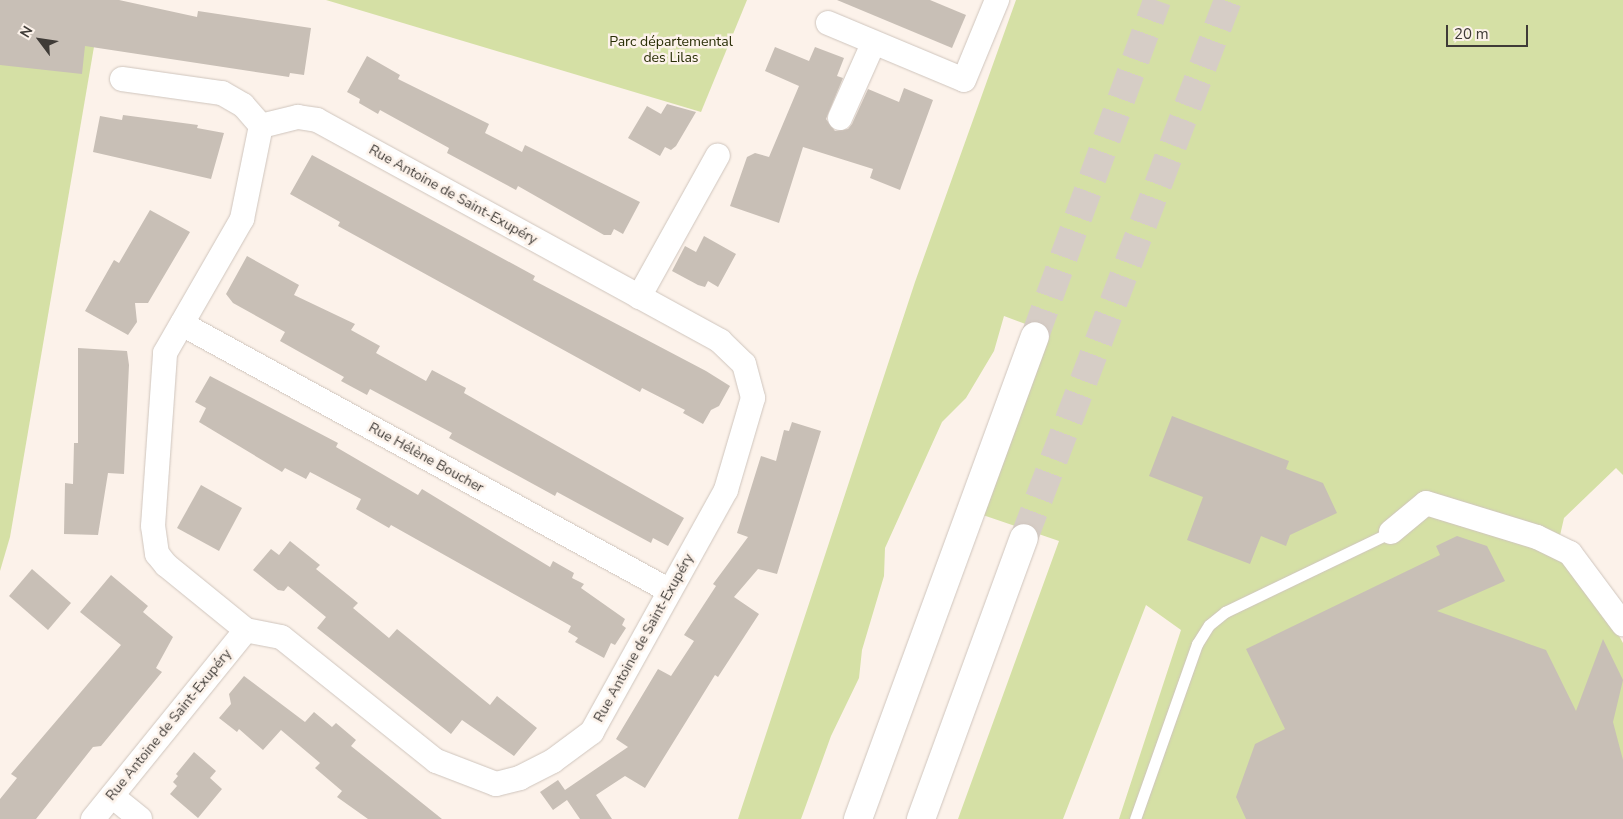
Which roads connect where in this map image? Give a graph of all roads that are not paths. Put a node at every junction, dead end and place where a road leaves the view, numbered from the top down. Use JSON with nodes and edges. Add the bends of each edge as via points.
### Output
{"nodes":[{"id":1,"x":997,"y":0,"type":"edge"},
{"id":2,"x":828,"y":22,"type":"dead end"},
{"id":3,"x":873,"y":44,"type":"junction"},
{"id":4,"x":122,"y":79,"type":"dead end"},
{"id":5,"x":840,"y":118,"type":"dead end"},
{"id":6,"x":261,"y":126,"type":"junction"},
{"id":7,"x":718,"y":155,"type":"dead end"},
{"id":8,"x":638,"y":297,"type":"junction"},
{"id":9,"x":182,"y":324,"type":"junction"},
{"id":10,"x":1035,"y":336,"type":"tunnel mouth"},
{"id":11,"x":1391,"y":532,"type":"joint"},
{"id":12,"x":1024,"y":538,"type":"tunnel mouth"},
{"id":13,"x":670,"y":591,"type":"junction"},
{"id":14,"x":1623,"y":624,"type":"edge"},
{"id":15,"x":246,"y":630,"type":"junction"},
{"id":16,"x":112,"y":796,"type":"junction"},
{"id":17,"x":93,"y":819,"type":"edge"},
{"id":18,"x":140,"y":819,"type":"edge"},
{"id":19,"x":858,"y":819,"type":"edge"},
{"id":20,"x":921,"y":819,"type":"edge"},
{"id":21,"x":1135,"y":819,"type":"edge"}],
"edges":[{"from":1,"to":3,"type":"street","via":[[961,88]]},
{"from":2,"to":3,"type":"street"},
{"from":3,"to":5,"type":"street"},
{"from":4,"to":6,"type":"street","via":[[222,93],[243,105]]},
{"from":6,"to":8,"type":"street","name":"Rue Antoine de Saint-Exupéry","via":[[298,118],[317,120]]},
{"from":6,"to":9,"type":"street","name":"Rue Antoine de Saint-Exupéry","via":[[242,219]]},
{"from":7,"to":8,"type":"street"},
{"from":8,"to":13,"type":"street","name":"Rue Antoine de Saint-Exupéry","via":[[720,341],[744,364],[753,398],[726,490]]},
{"from":9,"to":13,"type":"street","name":"Rue Hélène Boucher"},
{"from":9,"to":15,"type":"street","name":"Rue Antoine de Saint-Exupéry","via":[[165,353],[153,526],[157,554],[166,566]]},
{"from":10,"to":19,"type":"highway"},
{"from":11,"to":14,"type":"street","via":[[1426,503],[1537,537],[1570,553]]},
{"from":11,"to":21,"type":"lane","via":[[1225,612],[1209,625],[1197,644]]},
{"from":12,"to":20,"type":"highway"},
{"from":13,"to":15,"type":"street","name":"Rue Antoine de Saint-Exupéry","via":[[592,732],[553,762],[496,784],[466,776],[415,747],[281,637]]},
{"from":15,"to":16,"type":"street","name":"Rue Antoine de Saint-Exupéry"},
{"from":16,"to":17,"type":"street","name":"Rue Antoine de Saint-Exupéry"},
{"from":16,"to":18,"type":"street"}]}
